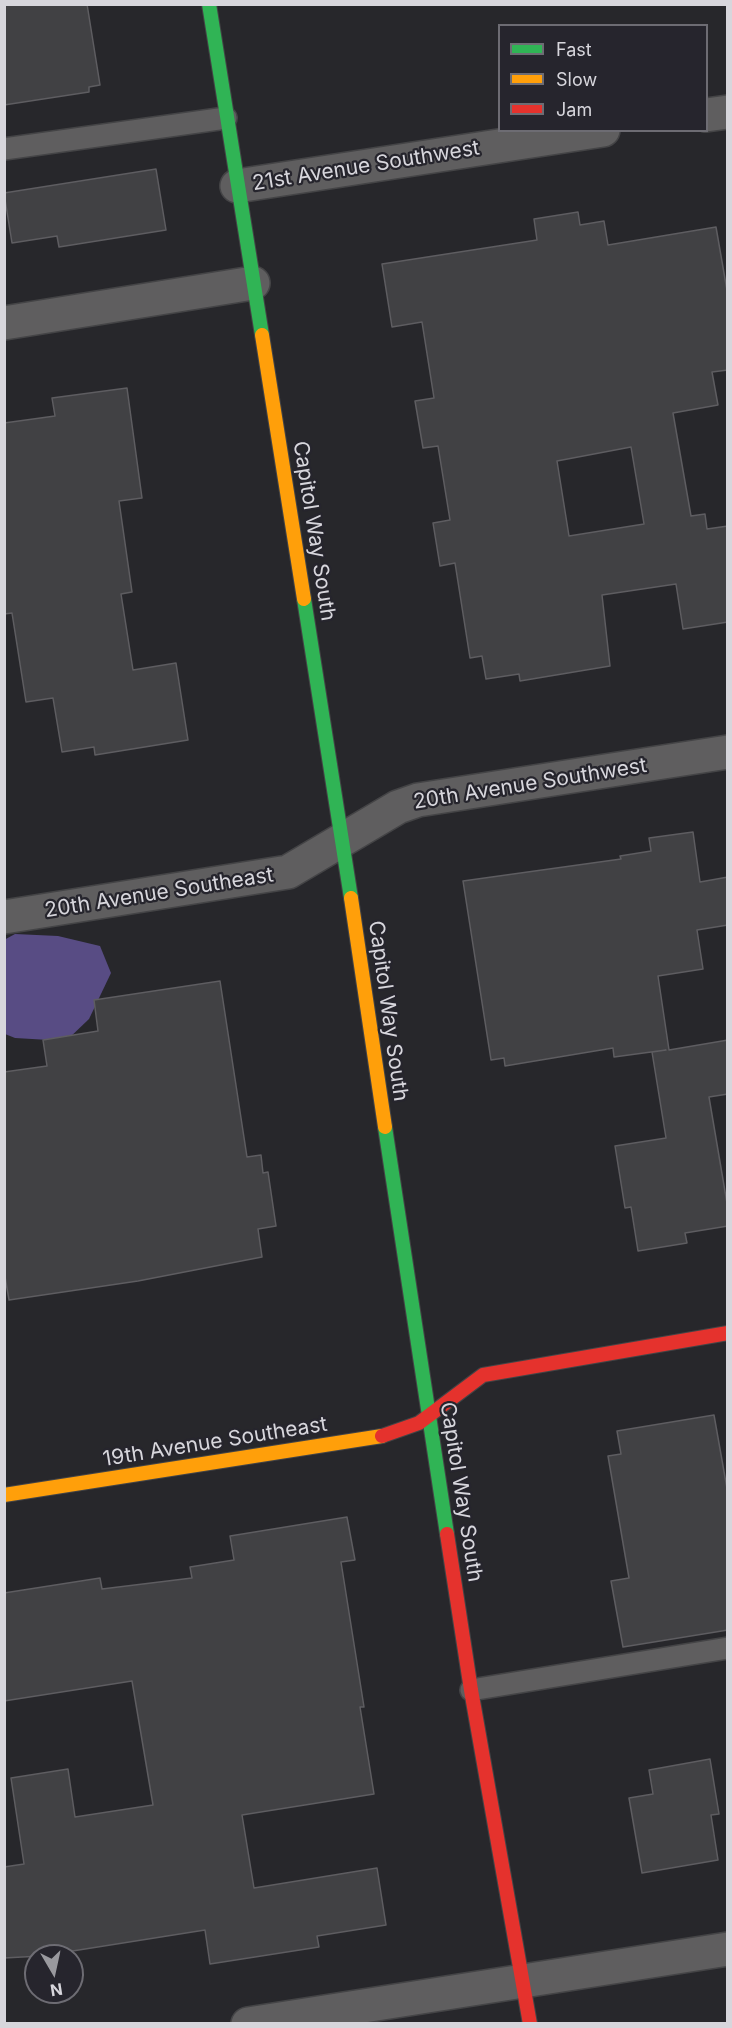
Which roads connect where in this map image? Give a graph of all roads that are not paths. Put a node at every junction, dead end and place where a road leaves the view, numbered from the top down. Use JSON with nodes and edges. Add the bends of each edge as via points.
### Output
{"nodes":[{"id":1,"x":209,"y":4,"type":"edge"},
{"id":2,"x":728,"y":112,"type":"edge"},
{"id":3,"x":708,"y":115,"type":"edge"},
{"id":4,"x":226,"y":118,"type":"junction"},
{"id":5,"x":590,"y":132,"type":"edge"},
{"id":6,"x":4,"y":149,"type":"edge"},
{"id":7,"x":237,"y":186,"type":"junction"},
{"id":8,"x":253,"y":283,"type":"junction"},
{"id":9,"x":5,"y":320,"type":"edge"},
{"id":10,"x":728,"y":752,"type":"edge"},
{"id":11,"x":341,"y":840,"type":"junction"},
{"id":12,"x":4,"y":917,"type":"edge"},
{"id":13,"x":728,"y":1334,"type":"edge"},
{"id":14,"x":428,"y":1417,"type":"junction"},
{"id":15,"x":4,"y":1495,"type":"edge"},
{"id":16,"x":728,"y":1648,"type":"edge"},
{"id":17,"x":471,"y":1690,"type":"junction"},
{"id":18,"x":728,"y":1949,"type":"edge"},
{"id":19,"x":523,"y":1982,"type":"junction"},
{"id":20,"x":248,"y":2024,"type":"edge"},
{"id":21,"x":530,"y":2024,"type":"edge"}],
"edges":[{"from":1,"to":4,"type":"main road","name":"Capitol Way South"},
{"from":2,"to":3,"type":"street"},
{"from":4,"to":6,"type":"lane"},
{"from":4,"to":7,"type":"main road","name":"Capitol Way South"},
{"from":5,"to":7,"type":"street","name":"21st Avenue Southwest"},
{"from":7,"to":8,"type":"main road","name":"Capitol Way South"},
{"from":8,"to":9,"type":"street"},
{"from":8,"to":11,"type":"main road","name":"Capitol Way South"},
{"from":10,"to":11,"type":"street","name":"20th Avenue Southwest","via":[[418,800],[398,807]]},
{"from":11,"to":12,"type":"street","name":"20th Avenue Southeast","via":[[288,872],[268,877]]},
{"from":11,"to":14,"type":"main road","name":"Capitol Way South"},
{"from":13,"to":14,"type":"main road","name":"19th Avenue Southeast","via":[[483,1375],[460,1387]]},
{"from":14,"to":15,"type":"main road","name":"19th Avenue Southeast","via":[[410,1428],[359,1441]]},
{"from":14,"to":17,"type":"main road","name":"Capitol Way South"},
{"from":16,"to":17,"type":"lane"},
{"from":17,"to":19,"type":"main road","name":"Capitol Way South"},
{"from":18,"to":19,"type":"street"},
{"from":19,"to":20,"type":"street"},
{"from":19,"to":21,"type":"main road","name":"Capitol Way South"}]}
